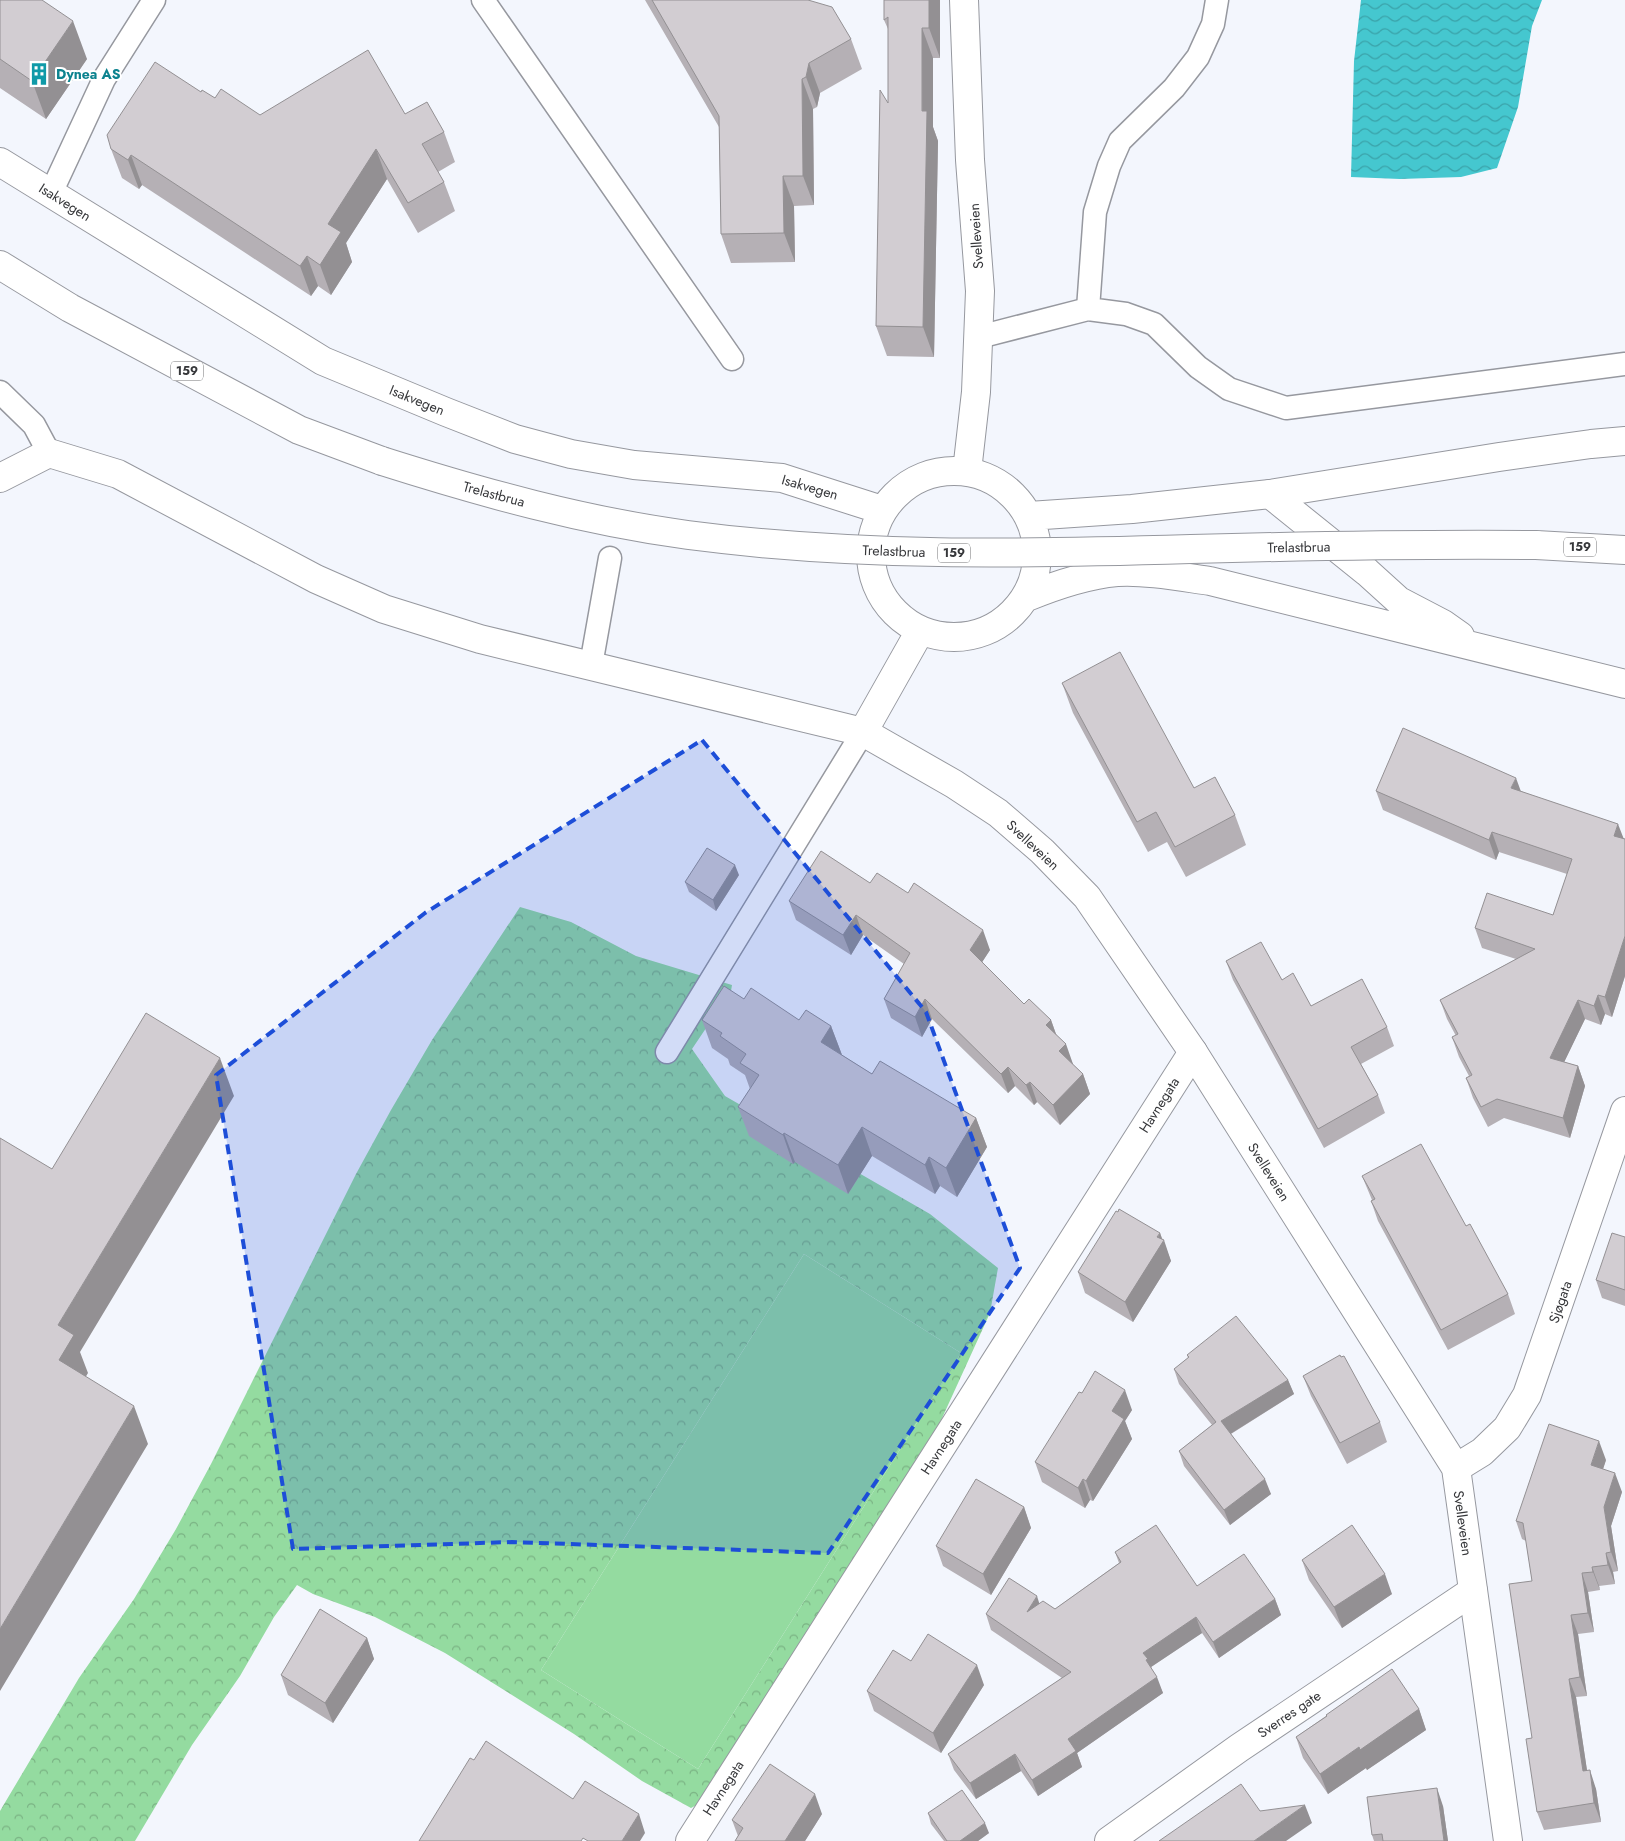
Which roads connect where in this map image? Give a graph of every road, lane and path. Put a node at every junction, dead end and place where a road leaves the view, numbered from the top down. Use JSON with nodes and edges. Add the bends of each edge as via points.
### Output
{"nodes":[{"id":1,"x":152,"y":0,"type":"edge"},
{"id":2,"x":483,"y":0,"type":"edge"},
{"id":3,"x":964,"y":0,"type":"edge"},
{"id":4,"x":1217,"y":0,"type":"edge"},
{"id":5,"x":0,"y":162,"type":"edge"},
{"id":6,"x":51,"y":194,"type":"junction"},
{"id":7,"x":0,"y":265,"type":"edge"},
{"id":8,"x":1088,"y":309,"type":"junction"},
{"id":9,"x":979,"y":337,"type":"junction"},
{"id":10,"x":732,"y":359,"type":"dead end"},
{"id":11,"x":1625,"y":364,"type":"edge"},
{"id":12,"x":0,"y":392,"type":"edge"},
{"id":13,"x":1625,"y":442,"type":"edge"},
{"id":14,"x":49,"y":453,"type":"junction"},
{"id":15,"x":966,"y":471,"type":"junction"},
{"id":16,"x":0,"y":478,"type":"edge"},
{"id":17,"x":1270,"y":494,"type":"junction"},
{"id":18,"x":882,"y":510,"type":"junction"},
{"id":19,"x":1029,"y":516,"type":"junction"},
{"id":20,"x":1625,"y":550,"type":"edge"},
{"id":21,"x":610,"y":558,"type":"dead end"},
{"id":22,"x":1027,"y":597,"type":"junction"},
{"id":23,"x":920,"y":631,"type":"junction"},
{"id":24,"x":1477,"y":649,"type":"junction"},
{"id":25,"x":591,"y":665,"type":"junction"},
{"id":26,"x":1625,"y":684,"type":"edge"},
{"id":27,"x":863,"y":732,"type":"junction"},
{"id":28,"x":667,"y":1052,"type":"dead end"},
{"id":29,"x":1193,"y":1052,"type":"junction"},
{"id":30,"x":1625,"y":1111,"type":"edge"},
{"id":31,"x":1456,"y":1468,"type":"junction"},
{"id":32,"x":1473,"y":1591,"type":"junction"},
{"id":33,"x":1122,"y":1837,"type":"edge"},
{"id":34,"x":690,"y":1841,"type":"edge"},
{"id":35,"x":1508,"y":1841,"type":"edge"}],
"edges":[{"from":1,"to":6,"type":"lane","via":[[104,79]]},
{"from":2,"to":10,"type":"lane"},
{"from":3,"to":9,"type":"main road","name":"Svelleveien","via":[[970,160],[980,291]]},
{"from":4,"to":8,"type":"lane","via":[[1213,24],[1198,57],[1174,88],[1120,141],[1112,158],[1095,212]]},
{"from":5,"to":6,"type":"main road","name":"Isakvegen"},
{"from":6,"to":18,"type":"main road","name":"Isakvegen","via":[[323,361],[515,439],[571,454],[634,465],[782,478]]},
{"from":7,"to":20,"type":"main road","name":"Trelastbrua","number":"159","bridge":true,"via":[[70,308],[299,430],[382,461],[512,500],[586,518],[688,535],[898,552],[1016,554],[1393,544],[1536,545]]},
{"from":8,"to":9,"type":"lane"},
{"from":8,"to":11,"type":"lane","via":[[1126,314],[1154,324],[1198,367],[1229,388],[1286,408]]},
{"from":9,"to":15,"type":"main road","name":"Svelleveien"},
{"from":12,"to":14,"type":"lane","via":[[34,425]]},
{"from":13,"to":17,"type":"main road","via":[[1499,457]]},
{"from":14,"to":16,"type":"main road"},
{"from":14,"to":25,"type":"main road","name":"Svelleveien","via":[[118,474],[316,580],[384,609],[480,639]]},
{"from":15,"to":18,"type":"main road","via":[[931,474],[902,488]]},
{"from":15,"to":19,"type":"main road","via":[[980,474],[1006,488]]},
{"from":17,"to":19,"type":"main road"},
{"from":17,"to":24,"type":"main road","via":[[1400,601],[1443,624]]},
{"from":18,"to":23,"type":"main road","via":[[873,530],[870,560],[877,588],[885,602],[906,623]]},
{"from":19,"to":22,"type":"main road","via":[[1035,531],[1038,561]]},
{"from":21,"to":25,"type":"lane"},
{"from":22,"to":23,"type":"main road","via":[[1010,619],[977,635],[949,638]]},
{"from":22,"to":24,"type":"main road","via":[[1093,576],[1119,572],[1165,575],[1210,581]]},
{"from":23,"to":27,"type":"main road"},
{"from":24,"to":26,"type":"main road"},
{"from":25,"to":27,"type":"main road","name":"Svelleveien"},
{"from":27,"to":28,"type":"lane"},
{"from":27,"to":29,"type":"main road","name":"Svelleveien","via":[[998,813],[1042,851],[1087,898]]},
{"from":29,"to":31,"type":"main road","name":"Svelleveien"},
{"from":29,"to":34,"type":"main road","name":"Havnegata"},
{"from":30,"to":31,"type":"main road","name":"Sjøgata","via":[[1528,1395],[1507,1428],[1482,1452]]},
{"from":31,"to":32,"type":"main road","name":"Svelleveien"},
{"from":32,"to":33,"type":"main road","name":"Sverres gate","via":[[1239,1748]]},
{"from":32,"to":35,"type":"main road","name":"Svelleveien"}]}
